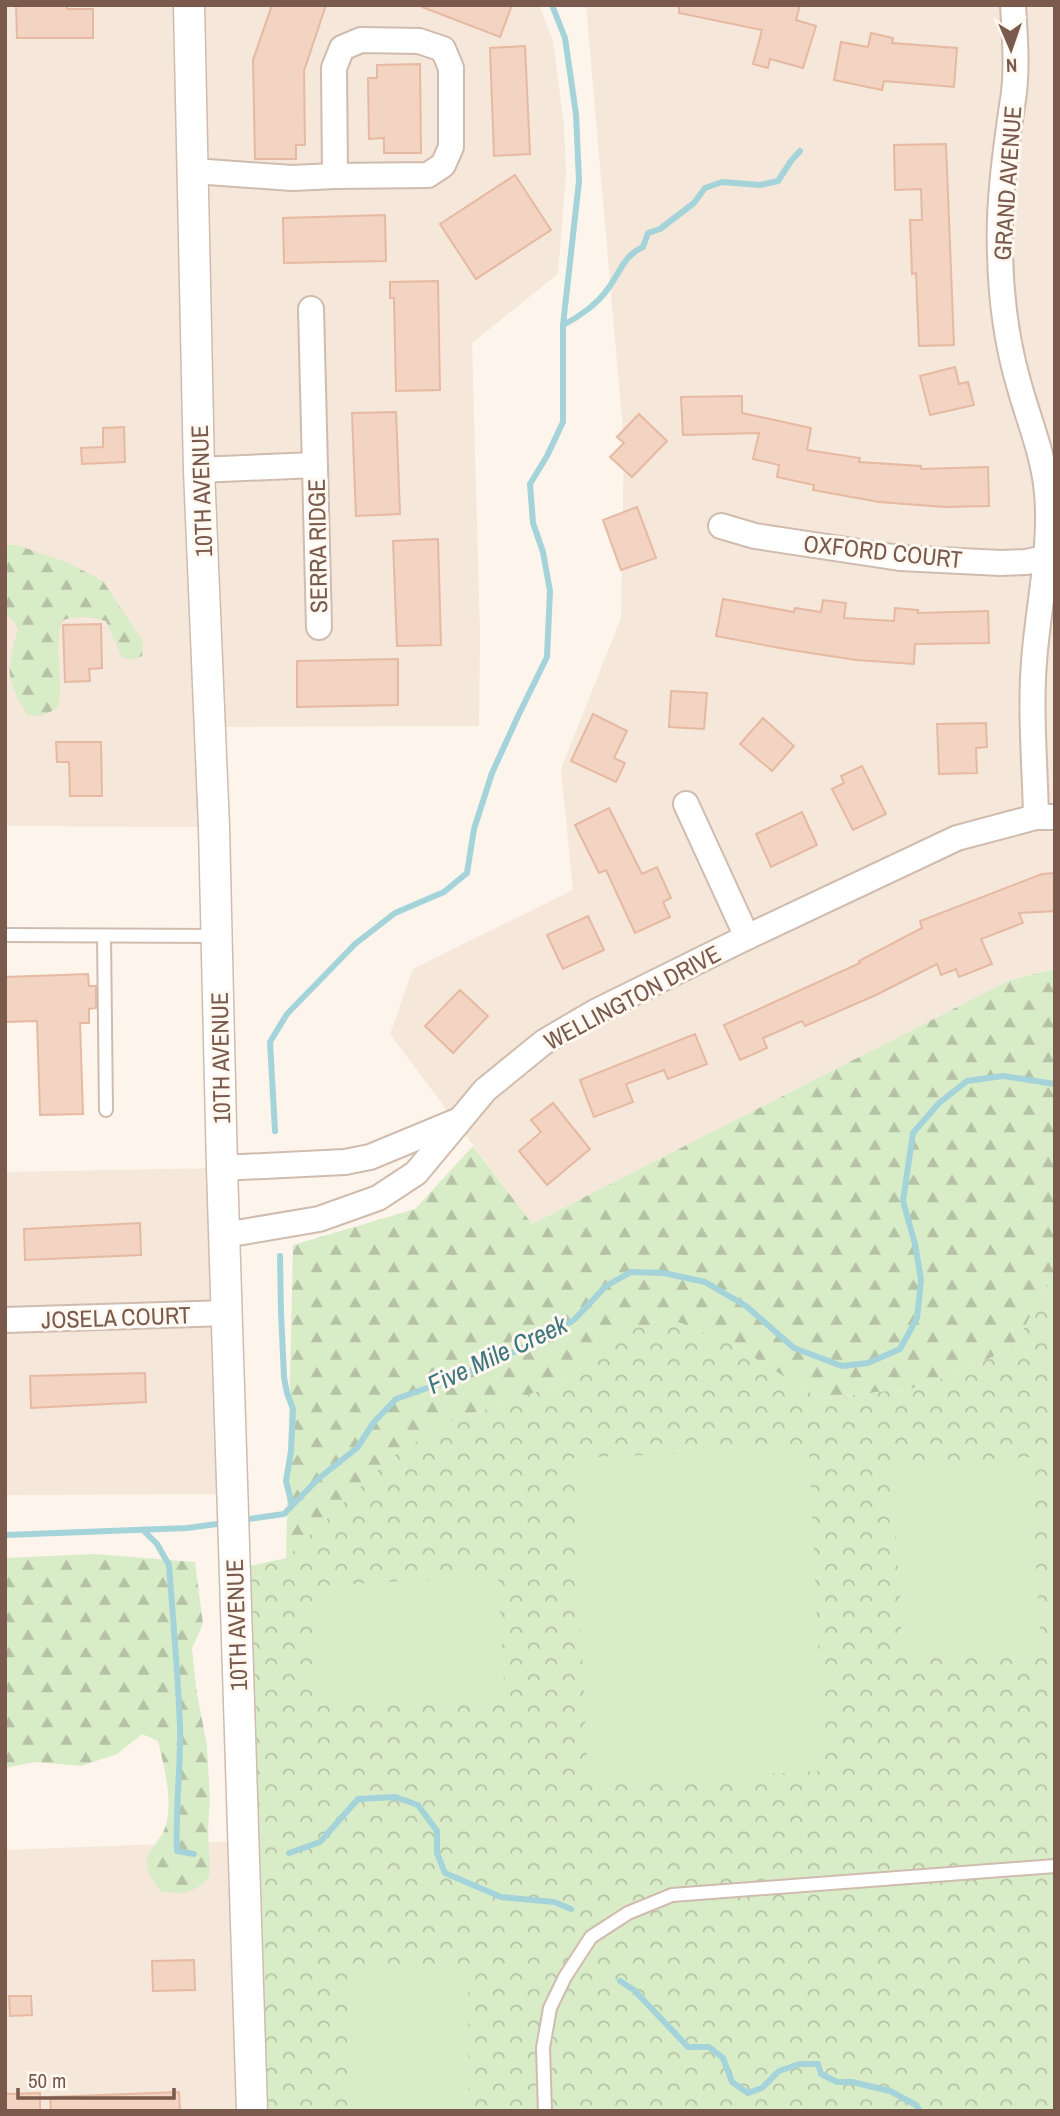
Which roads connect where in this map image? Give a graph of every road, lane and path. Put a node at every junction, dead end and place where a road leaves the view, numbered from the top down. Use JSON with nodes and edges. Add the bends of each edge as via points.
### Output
{"nodes":[{"id":1,"x":189,"y":5,"type":"edge"},
{"id":2,"x":1013,"y":5,"type":"edge"},
{"id":3,"x":194,"y":171,"type":"junction"},
{"id":4,"x":335,"y":176,"type":"junction"},
{"id":5,"x":311,"y":309,"type":"dead end"},
{"id":6,"x":315,"y":465,"type":"junction"},
{"id":7,"x":199,"y":470,"type":"junction"},
{"id":8,"x":721,"y":526,"type":"dead end"},
{"id":9,"x":1045,"y":558,"type":"junction"},
{"id":10,"x":318,"y":627,"type":"dead end"},
{"id":11,"x":686,"y":804,"type":"dead end"},
{"id":12,"x":1045,"y":817,"type":"edge"},
{"id":13,"x":5,"y":934,"type":"edge"},
{"id":14,"x":104,"y":936,"type":"junction"},
{"id":15,"x":217,"y":936,"type":"junction"},
{"id":16,"x":747,"y":937,"type":"junction"},
{"id":17,"x":106,"y":1110,"type":"dead end"},
{"id":18,"x":460,"y":1120,"type":"junction"},
{"id":19,"x":222,"y":1168,"type":"junction"},
{"id":20,"x":225,"y":1235,"type":"junction"},
{"id":21,"x":228,"y":1313,"type":"junction"},
{"id":22,"x":5,"y":1320,"type":"edge"},
{"id":23,"x":1055,"y":1866,"type":"edge"},
{"id":24,"x":252,"y":2111,"type":"edge"},
{"id":25,"x":545,"y":2111,"type":"edge"}],
"edges":[{"from":1,"to":3,"type":"street","name":"10TH AVENUE"},
{"from":2,"to":9,"type":"street","name":"GRAND AVENUE","via":[[1016,53],[1000,255],[1010,344],[1047,491]]},
{"from":3,"to":4,"type":"street","via":[[292,178]]},
{"from":3,"to":7,"type":"street","name":"10TH AVENUE"},
{"from":4,"to":4,"type":"street","via":[[334,68],[342,48],[360,40],[419,41],[443,49],[451,68],[451,147],[443,165],[428,175]]},
{"from":5,"to":6,"type":"street","name":"SERRA RIDGE"},
{"from":6,"to":7,"type":"street","name":"SERRA RIDGE"},
{"from":6,"to":10,"type":"street","name":"SERRA RIDGE"},
{"from":7,"to":15,"type":"street","name":"10TH AVENUE"},
{"from":8,"to":9,"type":"street","name":"OXFORD COURT","via":[[755,536],[900,558],[1001,563]]},
{"from":9,"to":12,"type":"street","name":"GRAND AVENUE","via":[[1034,664]]},
{"from":11,"to":16,"type":"street","name":"WELLINGTON DRIVE"},
{"from":12,"to":16,"type":"street","name":"WELLINGTON DRIVE","via":[[957,838]]},
{"from":13,"to":14,"type":"lane"},
{"from":14,"to":15,"type":"lane"},
{"from":14,"to":17,"type":"lane"},
{"from":15,"to":19,"type":"street","name":"10TH AVENUE"},
{"from":16,"to":18,"type":"street","name":"WELLINGTON DRIVE","via":[[544,1042],[485,1090]]},
{"from":18,"to":19,"type":"street","name":"WELLINGTON DRIVE","via":[[370,1157]]},
{"from":18,"to":20,"type":"street","name":"WELLINGTON DRIVE","via":[[416,1173],[378,1198],[319,1219]]},
{"from":19,"to":20,"type":"street","name":"10TH AVENUE"},
{"from":20,"to":21,"type":"street","name":"10TH AVENUE"},
{"from":21,"to":22,"type":"street","name":"JOSELA COURT"},
{"from":21,"to":24,"type":"street","name":"10TH AVENUE"},
{"from":23,"to":25,"type":"lane","via":[[672,1895],[628,1913],[591,1937],[550,2008],[543,2048]]}]}
